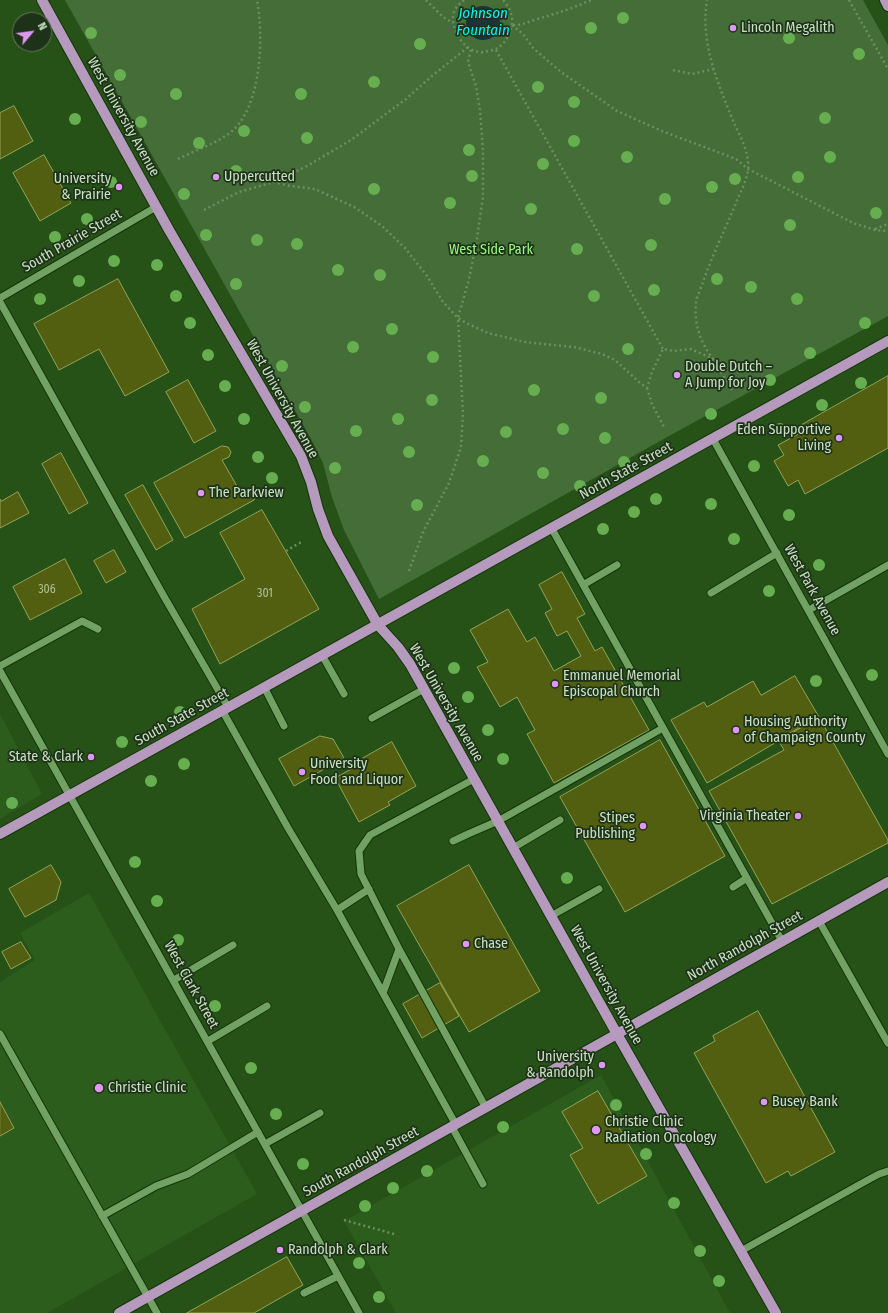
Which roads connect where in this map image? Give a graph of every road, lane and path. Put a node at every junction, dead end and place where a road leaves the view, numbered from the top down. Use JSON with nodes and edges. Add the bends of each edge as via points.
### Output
{"nodes":[{"id":1,"x":42,"y":0,"type":"edge"},
{"id":2,"x":257,"y":0,"type":"edge"},
{"id":3,"x":426,"y":0,"type":"edge"},
{"id":4,"x":464,"y":0,"type":"edge"},
{"id":5,"x":503,"y":0,"type":"edge"},
{"id":6,"x":591,"y":0,"type":"edge"},
{"id":7,"x":707,"y":0,"type":"edge"},
{"id":8,"x":849,"y":0,"type":"edge"},
{"id":9,"x":885,"y":0,"type":"edge"},
{"id":10,"x":888,"y":6,"type":"edge"},
{"id":11,"x":453,"y":23,"type":"junction"},
{"id":12,"x":512,"y":25,"type":"junction"},
{"id":13,"x":469,"y":48,"type":"junction"},
{"id":14,"x":496,"y":50,"type":"junction"},
{"id":15,"x":714,"y":69,"type":"junction"},
{"id":16,"x":888,"y":69,"type":"edge"},
{"id":17,"x":673,"y":70,"type":"dead end"},
{"id":18,"x":178,"y":159,"type":"dead end"},
{"id":19,"x":748,"y":169,"type":"junction"},
{"id":20,"x":274,"y":182,"type":"junction"},
{"id":21,"x":156,"y":207,"type":"junction"},
{"id":22,"x":204,"y":210,"type":"dead end"},
{"id":23,"x":888,"y":224,"type":"edge"},
{"id":24,"x":875,"y":230,"type":"junction"},
{"id":25,"x":888,"y":232,"type":"edge"},
{"id":26,"x":0,"y":298,"type":"edge"},
{"id":27,"x":0,"y":302,"type":"edge"},
{"id":28,"x":458,"y":318,"type":"junction"},
{"id":29,"x":888,"y":341,"type":"edge"},
{"id":30,"x":663,"y":349,"type":"junction"},
{"id":31,"x":713,"y":358,"type":"junction"},
{"id":32,"x":647,"y":388,"type":"junction"},
{"id":33,"x":732,"y":390,"type":"dead end"},
{"id":34,"x":665,"y":429,"type":"dead end"},
{"id":35,"x":713,"y":439,"type":"junction"},
{"id":36,"x":552,"y":529,"type":"junction"},
{"id":37,"x":303,"y":541,"type":"dead end"},
{"id":38,"x":286,"y":551,"type":"dead end"},
{"id":39,"x":777,"y":553,"type":"junction"},
{"id":40,"x":617,"y":565,"type":"dead end"},
{"id":41,"x":888,"y":565,"type":"edge"},
{"id":42,"x":409,"y":571,"type":"dead end"},
{"id":43,"x":583,"y":585,"type":"junction"},
{"id":44,"x":711,"y":593,"type":"dead end"},
{"id":45,"x":808,"y":610,"type":"junction"},
{"id":46,"x":378,"y":625,"type":"junction"},
{"id":47,"x":98,"y":629,"type":"dead end"},
{"id":48,"x":322,"y":655,"type":"junction"},
{"id":49,"x":0,"y":666,"type":"edge"},
{"id":50,"x":0,"y":671,"type":"edge"},
{"id":51,"x":264,"y":687,"type":"junction"},
{"id":52,"x":424,"y":689,"type":"junction"},
{"id":53,"x":344,"y":694,"type":"dead end"},
{"id":54,"x":225,"y":709,"type":"junction"},
{"id":55,"x":372,"y":718,"type":"dead end"},
{"id":56,"x":284,"y":726,"type":"dead end"},
{"id":57,"x":663,"y":728,"type":"junction"},
{"id":58,"x":888,"y":754,"type":"edge"},
{"id":59,"x":474,"y":779,"type":"junction"},
{"id":60,"x":70,"y":796,"type":"junction"},
{"id":61,"x":560,"y":820,"type":"dead end"},
{"id":62,"x":498,"y":821,"type":"junction"},
{"id":63,"x":0,"y":834,"type":"edge"},
{"id":64,"x":453,"y":841,"type":"dead end"},
{"id":65,"x":512,"y":848,"type":"junction"},
{"id":66,"x":747,"y":878,"type":"junction"},
{"id":67,"x":888,"y":882,"type":"edge"},
{"id":68,"x":733,"y":887,"type":"dead end"},
{"id":69,"x":369,"y":889,"type":"junction"},
{"id":70,"x":599,"y":889,"type":"dead end"},
{"id":71,"x":337,"y":910,"type":"junction"},
{"id":72,"x":551,"y":916,"type":"junction"},
{"id":73,"x":819,"y":921,"type":"junction"},
{"id":74,"x":782,"y":941,"type":"junction"},
{"id":75,"x":233,"y":945,"type":"dead end"},
{"id":76,"x":399,"y":949,"type":"junction"},
{"id":77,"x":174,"y":980,"type":"junction"},
{"id":78,"x":383,"y":993,"type":"junction"},
{"id":79,"x":267,"y":1006,"type":"dead end"},
{"id":80,"x":617,"y":1034,"type":"junction"},
{"id":81,"x":0,"y":1035,"type":"edge"},
{"id":82,"x":208,"y":1040,"type":"junction"},
{"id":83,"x":888,"y":1043,"type":"edge"},
{"id":84,"x":486,"y":1108,"type":"junction"},
{"id":85,"x":320,"y":1113,"type":"dead end"},
{"id":86,"x":454,"y":1126,"type":"junction"},
{"id":87,"x":258,"y":1132,"type":"junction"},
{"id":88,"x":265,"y":1144,"type":"junction"},
{"id":89,"x":888,"y":1171,"type":"edge"},
{"id":90,"x":483,"y":1184,"type":"dead end"},
{"id":91,"x":302,"y":1211,"type":"junction"},
{"id":92,"x":102,"y":1216,"type":"junction"},
{"id":93,"x":344,"y":1220,"type":"dead end"},
{"id":94,"x":394,"y":1234,"type":"dead end"},
{"id":95,"x":741,"y":1251,"type":"junction"},
{"id":96,"x":338,"y":1276,"type":"junction"},
{"id":97,"x":304,"y":1293,"type":"dead end"},
{"id":98,"x":148,"y":1297,"type":"junction"},
{"id":99,"x":119,"y":1313,"type":"edge"},
{"id":100,"x":156,"y":1313,"type":"edge"},
{"id":101,"x":359,"y":1313,"type":"edge"},
{"id":102,"x":776,"y":1313,"type":"edge"}],
"edges":[{"from":1,"to":21,"type":"main road","name":"West University Avenue"},
{"from":2,"to":18,"type":"path","via":[[258,77],[251,102],[240,122],[228,134]]},
{"from":3,"to":11,"type":"path","via":[[443,18]]},
{"from":4,"to":11,"type":"path","via":[[454,12]]},
{"from":5,"to":12,"type":"path","via":[[510,8]]},
{"from":6,"to":12,"type":"path","via":[[523,25]]},
{"from":7,"to":15,"type":"path","via":[[705,16],[709,53]]},
{"from":8,"to":16,"type":"path"},
{"from":9,"to":10,"type":"main road"},
{"from":11,"to":13,"type":"path","via":[[455,30]]},
{"from":12,"to":14,"type":"path","via":[[504,43]]},
{"from":12,"to":19,"type":"path","via":[[523,34],[533,48],[561,72],[616,111],[736,159]]},
{"from":13,"to":14,"type":"path","via":[[480,52]]},
{"from":13,"to":20,"type":"path","via":[[351,140]]},
{"from":13,"to":28,"type":"path","via":[[468,62],[480,110],[483,197],[469,279]]},
{"from":14,"to":30,"type":"path"},
{"from":15,"to":17,"type":"path","via":[[692,74]]},
{"from":15,"to":19,"type":"path","via":[[745,149]]},
{"from":19,"to":24,"type":"path","via":[[853,223]]},
{"from":19,"to":31,"type":"path","via":[[742,189],[710,260],[696,301],[697,327],[704,347]]},
{"from":20,"to":22,"type":"path","via":[[239,192]]},
{"from":20,"to":28,"type":"path","via":[[315,189],[354,207],[382,226],[405,248],[443,302]]},
{"from":21,"to":26,"type":"street","name":"South Prairie Street"},
{"from":21,"to":46,"type":"main road","name":"West University Avenue","via":[[301,456],[328,536]]},
{"from":23,"to":24,"type":"path"},
{"from":24,"to":25,"type":"path"},
{"from":27,"to":54,"type":"street"},
{"from":28,"to":32,"type":"path","via":[[488,333],[507,338],[574,347],[602,354],[615,360]]},
{"from":28,"to":42,"type":"path","via":[[463,414],[461,448],[449,483],[423,532]]},
{"from":29,"to":35,"type":"main road","name":"North State Street"},
{"from":30,"to":31,"type":"path","via":[[691,349]]},
{"from":30,"to":32,"type":"path"},
{"from":31,"to":33,"type":"path"},
{"from":32,"to":34,"type":"path"},
{"from":35,"to":36,"type":"main road","name":"North State Street"},
{"from":35,"to":39,"type":"street","name":"West Park Avenue"},
{"from":36,"to":43,"type":"street"},
{"from":36,"to":46,"type":"main road","name":"North State Street"},
{"from":37,"to":38,"type":"path"},
{"from":39,"to":44,"type":"street"},
{"from":39,"to":45,"type":"street","name":"West Park Avenue"},
{"from":40,"to":43,"type":"street"},
{"from":41,"to":45,"type":"street"},
{"from":43,"to":57,"type":"street"},
{"from":45,"to":58,"type":"street","name":"West Park Avenue"},
{"from":46,"to":48,"type":"main road","name":"South State Street"},
{"from":46,"to":52,"type":"main road","name":"West University Avenue","via":[[410,664]]},
{"from":47,"to":49,"type":"street","via":[[82,621]]},
{"from":48,"to":51,"type":"main road","name":"South State Street"},
{"from":48,"to":53,"type":"street"},
{"from":50,"to":60,"type":"street","name":"West Clark Street"},
{"from":51,"to":54,"type":"main road","name":"South State Street"},
{"from":51,"to":56,"type":"street"},
{"from":52,"to":55,"type":"street"},
{"from":52,"to":59,"type":"main road","name":"West University Avenue"},
{"from":54,"to":60,"type":"main road","name":"South State Street"},
{"from":54,"to":71,"type":"street","via":[[288,828]]},
{"from":57,"to":62,"type":"street"},
{"from":57,"to":66,"type":"street"},
{"from":59,"to":62,"type":"main road","name":"West University Avenue"},
{"from":59,"to":69,"type":"street","via":[[370,835],[359,851],[361,874]]},
{"from":60,"to":63,"type":"main road","name":"South State Street"},
{"from":60,"to":77,"type":"street","name":"West Clark Street"},
{"from":61,"to":65,"type":"street"},
{"from":62,"to":64,"type":"street"},
{"from":62,"to":65,"type":"main road","name":"West University Avenue"},
{"from":65,"to":72,"type":"main road","name":"West University Avenue"},
{"from":66,"to":68,"type":"street"},
{"from":66,"to":74,"type":"street"},
{"from":67,"to":73,"type":"main road","name":"North Randolph Street"},
{"from":69,"to":71,"type":"street"},
{"from":69,"to":76,"type":"street"},
{"from":70,"to":72,"type":"street"},
{"from":71,"to":78,"type":"street"},
{"from":72,"to":80,"type":"main road","name":"West University Avenue"},
{"from":73,"to":74,"type":"main road","name":"North Randolph Street"},
{"from":73,"to":83,"type":"street"},
{"from":74,"to":80,"type":"main road","name":"North Randolph Street"},
{"from":75,"to":77,"type":"street"},
{"from":76,"to":78,"type":"street"},
{"from":76,"to":84,"type":"street"},
{"from":77,"to":82,"type":"street","name":"West Clark Street"},
{"from":78,"to":86,"type":"street"},
{"from":79,"to":82,"type":"street"},
{"from":80,"to":84,"type":"main road","name":"South Randolph Street"},
{"from":80,"to":95,"type":"main road","name":"West University Avenue"},
{"from":81,"to":92,"type":"street"},
{"from":82,"to":87,"type":"street","name":"West Clark Street"},
{"from":84,"to":86,"type":"main road","name":"South Randolph Street"},
{"from":85,"to":88,"type":"street"},
{"from":86,"to":90,"type":"street"},
{"from":86,"to":91,"type":"main road","name":"South Randolph Street"},
{"from":87,"to":88,"type":"street","name":"West Clark Street"},
{"from":87,"to":92,"type":"street","via":[[188,1174],[156,1186]]},
{"from":88,"to":91,"type":"street","name":"West Clark Street"},
{"from":89,"to":95,"type":"street"},
{"from":91,"to":96,"type":"street","name":"West Clark Street"},
{"from":91,"to":98,"type":"main road","name":"South Randolph Street"},
{"from":92,"to":98,"type":"street"},
{"from":93,"to":94,"type":"path"},
{"from":95,"to":102,"type":"main road","name":"West University Avenue"},
{"from":96,"to":97,"type":"street"},
{"from":96,"to":101,"type":"street","name":"West Clark Street"},
{"from":98,"to":99,"type":"main road","name":"South Randolph Street"},
{"from":98,"to":100,"type":"street"}]}
